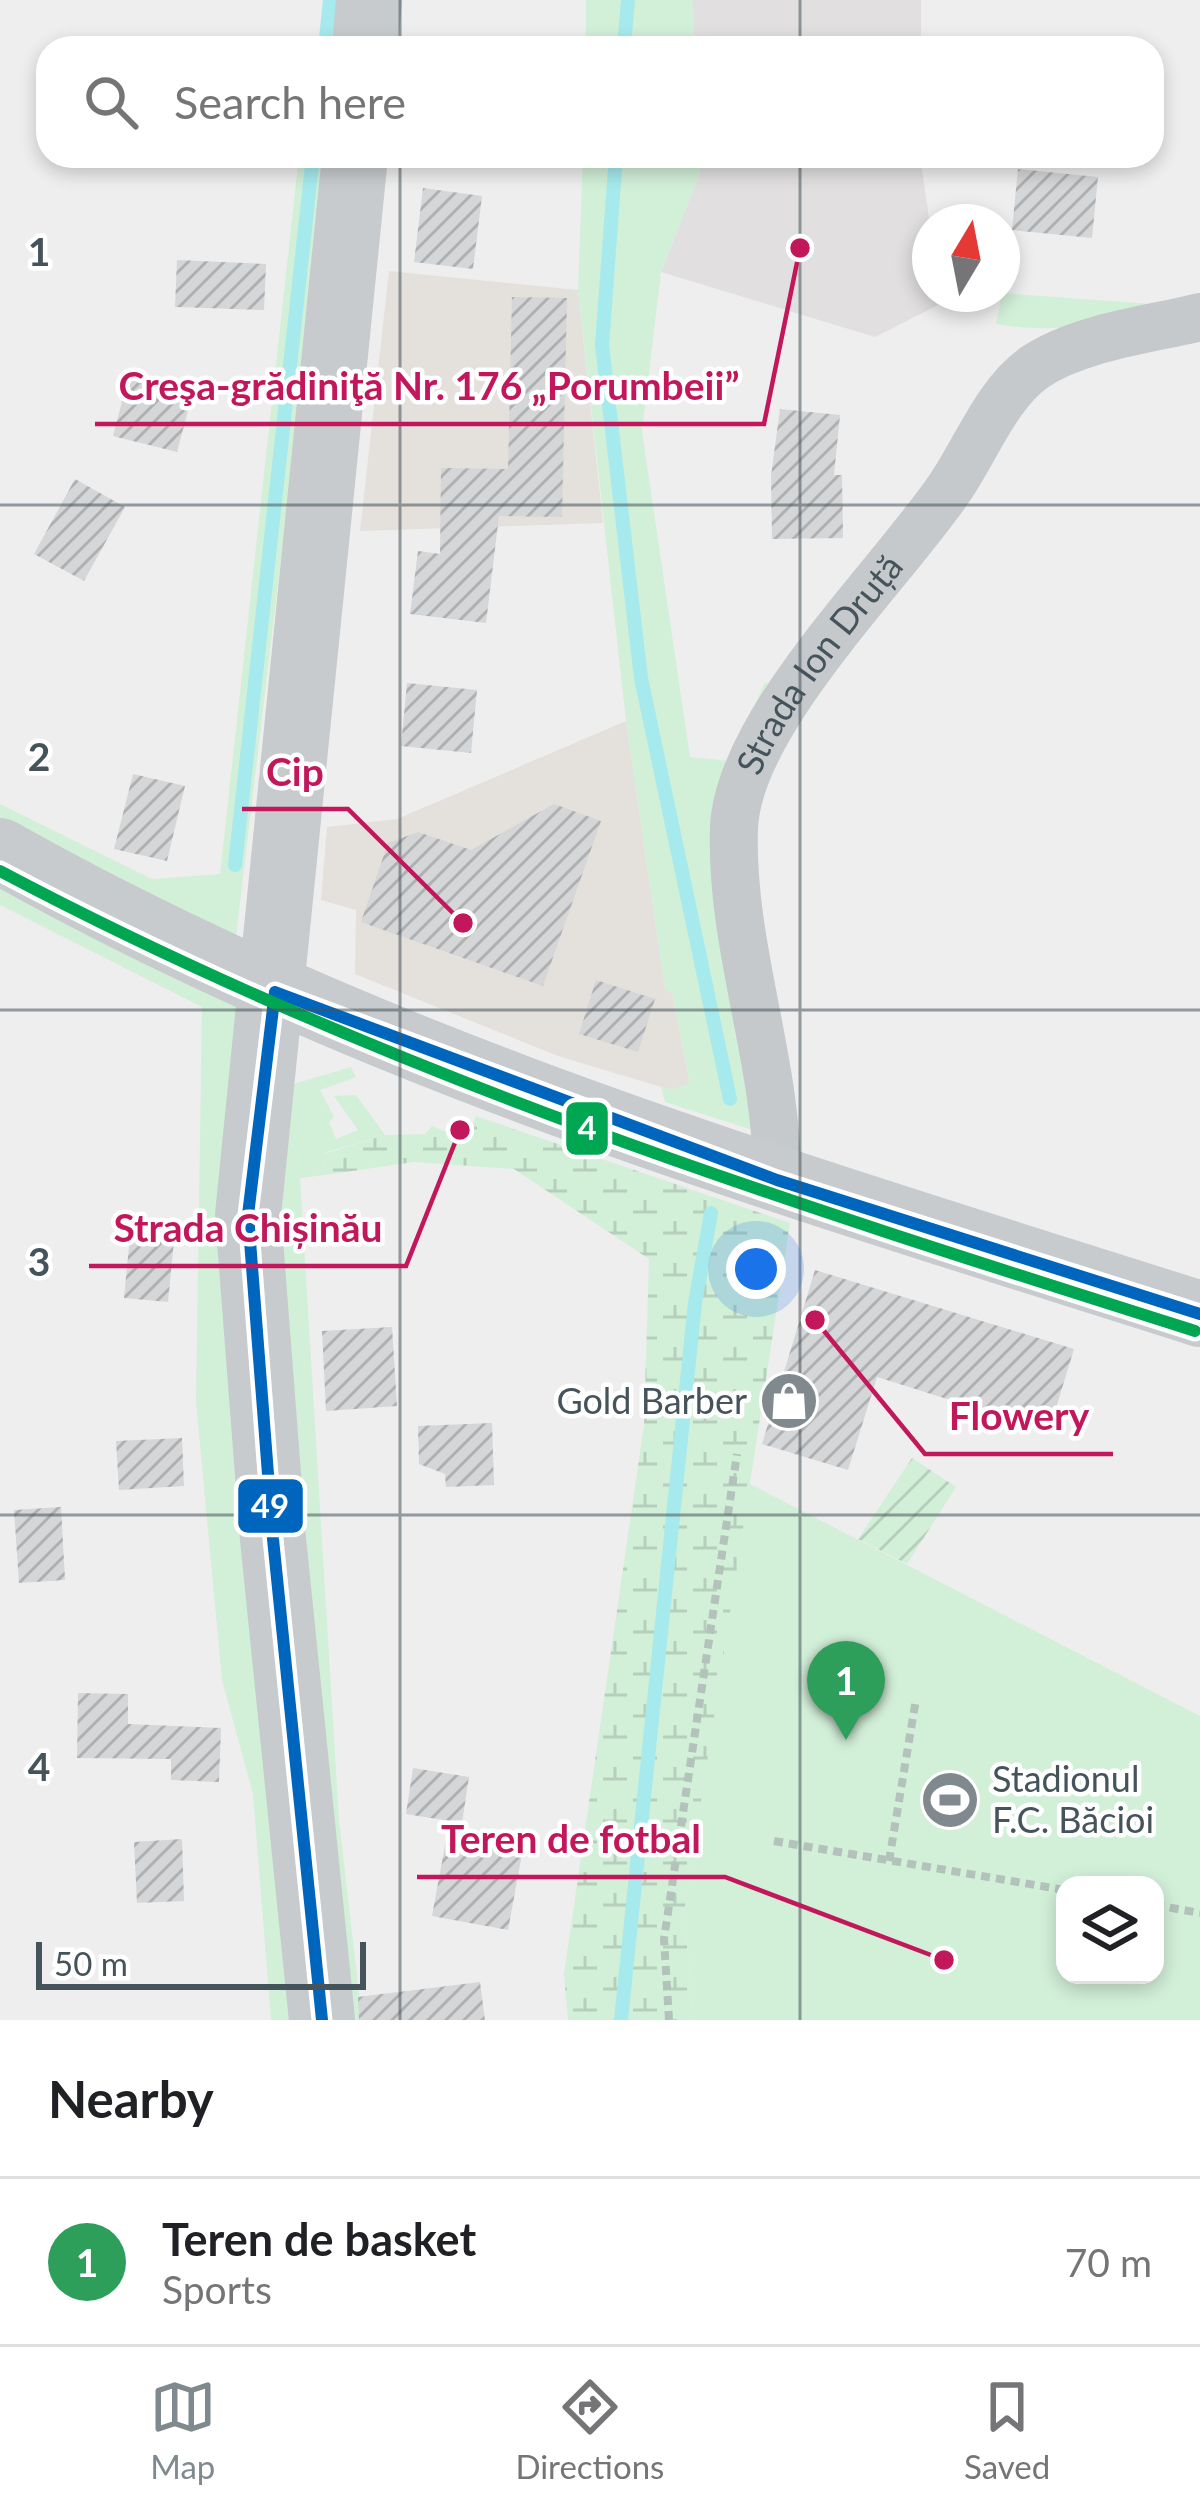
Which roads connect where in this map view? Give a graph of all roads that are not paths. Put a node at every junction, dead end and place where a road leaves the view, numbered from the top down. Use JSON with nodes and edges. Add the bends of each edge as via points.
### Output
{"nodes":[{"id":1,"x":369,"y":0,"type":"edge"},
{"id":2,"x":366,"y":36,"type":"edge"},
{"id":3,"x":354,"y":168,"type":"edge"},
{"id":4,"x":1200,"y":316,"type":"edge"},
{"id":5,"x":0,"y":851,"type":"edge"},
{"id":6,"x":274,"y":992,"type":"junction"},
{"id":7,"x":777,"y":1180,"type":"junction"},
{"id":8,"x":1200,"y":1314,"type":"edge"},
{"id":9,"x":322,"y":2020,"type":"edge"}],
"edges":[{"from":1,"to":2,"type":"street"},
{"from":3,"to":6,"type":"street"},
{"from":4,"to":7,"type":"street","name":"Strada Ion Druță","via":[[1033,369],[812,667],[748,772],[734,828]]},
{"from":5,"to":6,"type":"street","via":[[136,928]]},
{"from":6,"to":7,"type":"street"},
{"from":6,"to":9,"type":"street","via":[[248,1214]]},
{"from":7,"to":8,"type":"street"}]}
